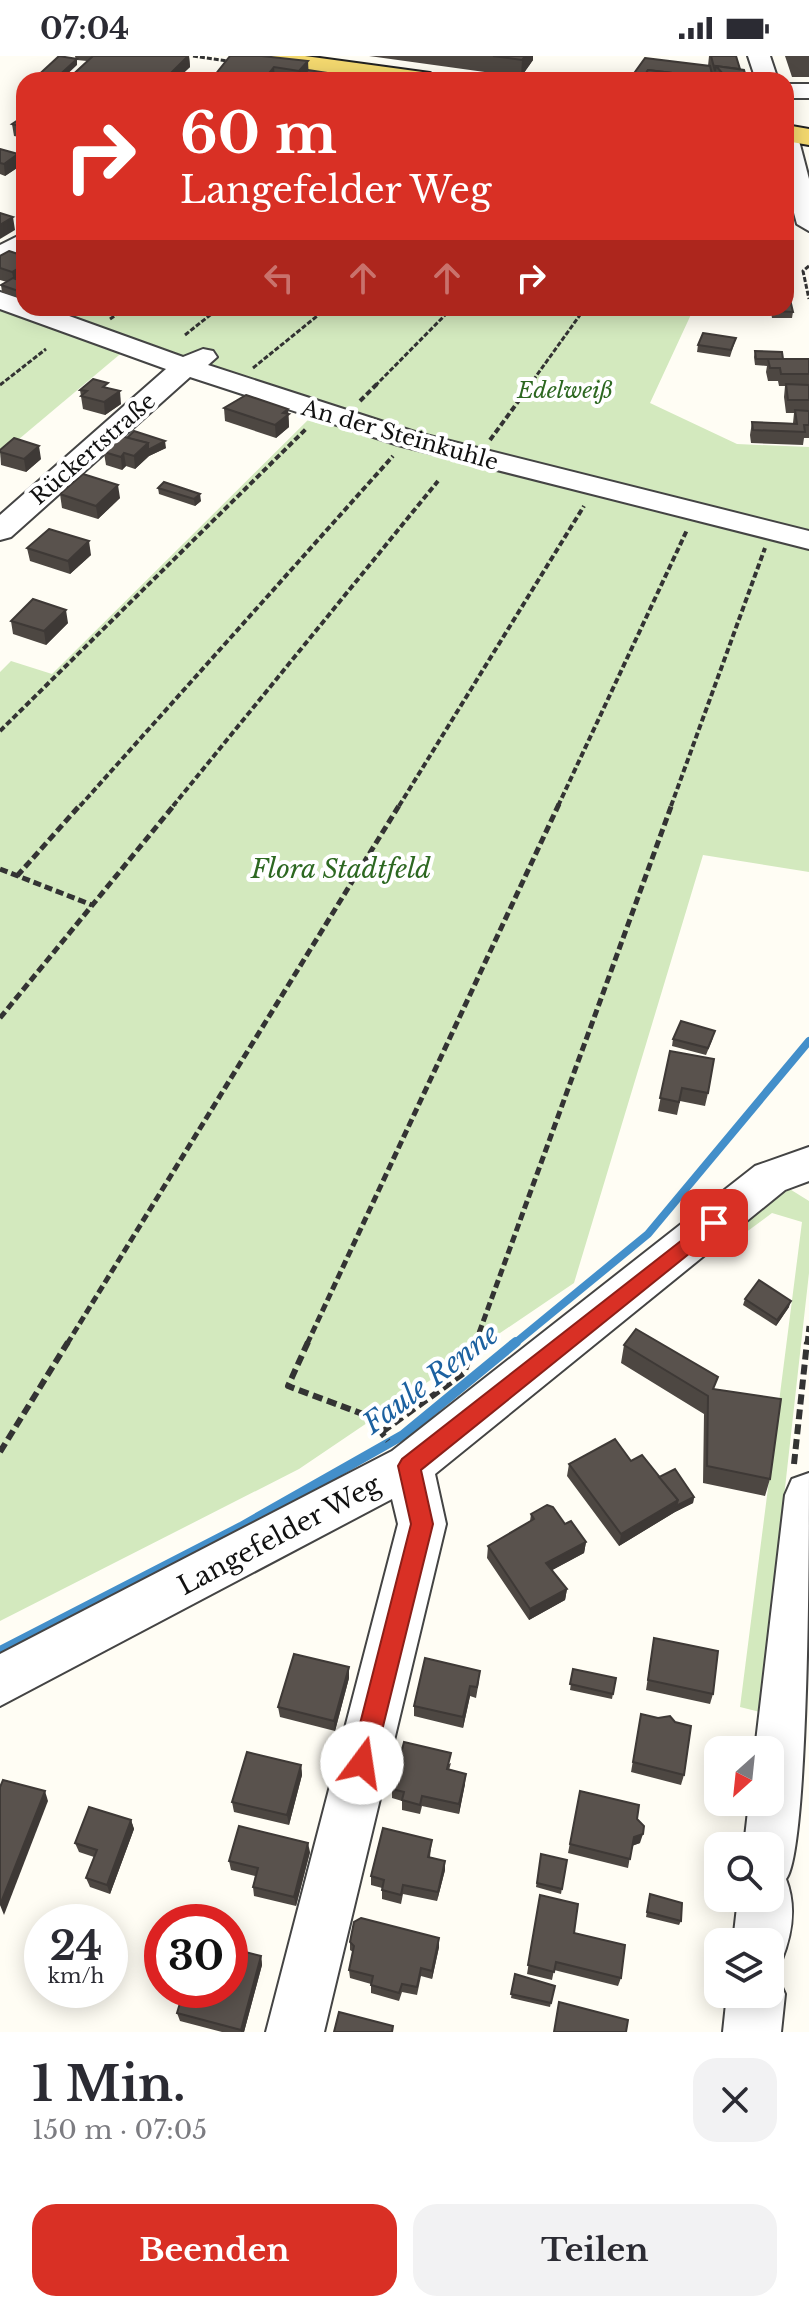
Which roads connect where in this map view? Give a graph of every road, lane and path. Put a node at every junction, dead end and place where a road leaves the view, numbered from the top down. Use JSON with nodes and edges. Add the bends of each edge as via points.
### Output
{"nodes":[{"id":1,"x":251,"y":56,"type":"edge"},
{"id":2,"x":354,"y":72,"type":"edge"},
{"id":3,"x":794,"y":166,"type":"edge"},
{"id":4,"x":809,"y":224,"type":"edge"},
{"id":5,"x":809,"y":266,"type":"edge"},
{"id":6,"x":809,"y":299,"type":"edge"},
{"id":7,"x":44,"y":316,"type":"edge"},
{"id":8,"x":209,"y":316,"type":"edge"},
{"id":9,"x":317,"y":316,"type":"edge"},
{"id":10,"x":444,"y":316,"type":"edge"},
{"id":11,"x":579,"y":316,"type":"edge"},
{"id":12,"x":185,"y":335,"type":"dead end"},
{"id":13,"x":46,"y":349,"type":"dead end"},
{"id":14,"x":211,"y":351,"type":"dead end"},
{"id":15,"x":185,"y":367,"type":"junction"},
{"id":16,"x":249,"y":371,"type":"dead end"},
{"id":17,"x":0,"y":385,"type":"edge"},
{"id":18,"x":357,"y":404,"type":"dead end"},
{"id":19,"x":322,"y":413,"type":"junction"},
{"id":20,"x":408,"y":439,"type":"junction"},
{"id":21,"x":488,"y":442,"type":"dead end"},
{"id":22,"x":438,"y":481,"type":"dead end"},
{"id":23,"x":595,"y":488,"type":"junction"},
{"id":24,"x":696,"y":512,"type":"junction"},
{"id":25,"x":0,"y":531,"type":"edge"},
{"id":26,"x":771,"y":531,"type":"junction"},
{"id":27,"x":809,"y":540,"type":"edge"},
{"id":28,"x":0,"y":731,"type":"edge"},
{"id":29,"x":0,"y":869,"type":"edge"},
{"id":30,"x":17,"y":876,"type":"junction"},
{"id":31,"x":93,"y":905,"type":"junction"},
{"id":32,"x":0,"y":1018,"type":"edge"},
{"id":33,"x":809,"y":1164,"type":"edge"},
{"id":34,"x":392,"y":1445,"type":"junction"},
{"id":35,"x":0,"y":1452,"type":"edge"},
{"id":36,"x":809,"y":1495,"type":"edge"},
{"id":37,"x":0,"y":1681,"type":"edge"},
{"id":38,"x":773,"y":1832,"type":"edge"},
{"id":39,"x":755,"y":2008,"type":"edge"},
{"id":40,"x":295,"y":2032,"type":"edge"},
{"id":41,"x":752,"y":2032,"type":"edge"}],
"edges":[{"from":1,"to":2,"type":"main road"},
{"from":3,"to":4,"type":"street"},
{"from":5,"to":6,"type":"path","via":[[803,271]]},
{"from":7,"to":15,"type":"street","name":"An der Steinkuhle"},
{"from":8,"to":12,"type":"path"},
{"from":9,"to":16,"type":"path"},
{"from":10,"to":18,"type":"path"},
{"from":11,"to":21,"type":"path"},
{"from":13,"to":17,"type":"path"},
{"from":14,"to":15,"type":"street","name":"Rückertstraße"},
{"from":15,"to":19,"type":"street","name":"An der Steinkuhle"},
{"from":15,"to":25,"type":"street","name":"Rückertstraße"},
{"from":19,"to":20,"type":"street","name":"An der Steinkuhle"},
{"from":19,"to":28,"type":"path"},
{"from":20,"to":23,"type":"street","name":"An der Steinkuhle"},
{"from":20,"to":30,"type":"path"},
{"from":22,"to":31,"type":"path"},
{"from":23,"to":24,"type":"street","name":"An der Steinkuhle"},
{"from":23,"to":35,"type":"path"},
{"from":24,"to":26,"type":"street","name":"An der Steinkuhle"},
{"from":24,"to":34,"type":"path","via":[[288,1386],[368,1416]]},
{"from":26,"to":27,"type":"street","name":"An der Steinkuhle"},
{"from":26,"to":34,"type":"path","via":[[464,1373]]},
{"from":29,"to":30,"type":"path"},
{"from":30,"to":31,"type":"path"},
{"from":31,"to":32,"type":"path"},
{"from":33,"to":34,"type":"street","name":"Langefelder Weg","via":[[770,1178]]},
{"from":34,"to":37,"type":"street","name":"Langefelder Weg"},
{"from":34,"to":40,"type":"street","via":[[422,1524]]},
{"from":36,"to":38,"type":"street"},
{"from":39,"to":41,"type":"street"}]}
